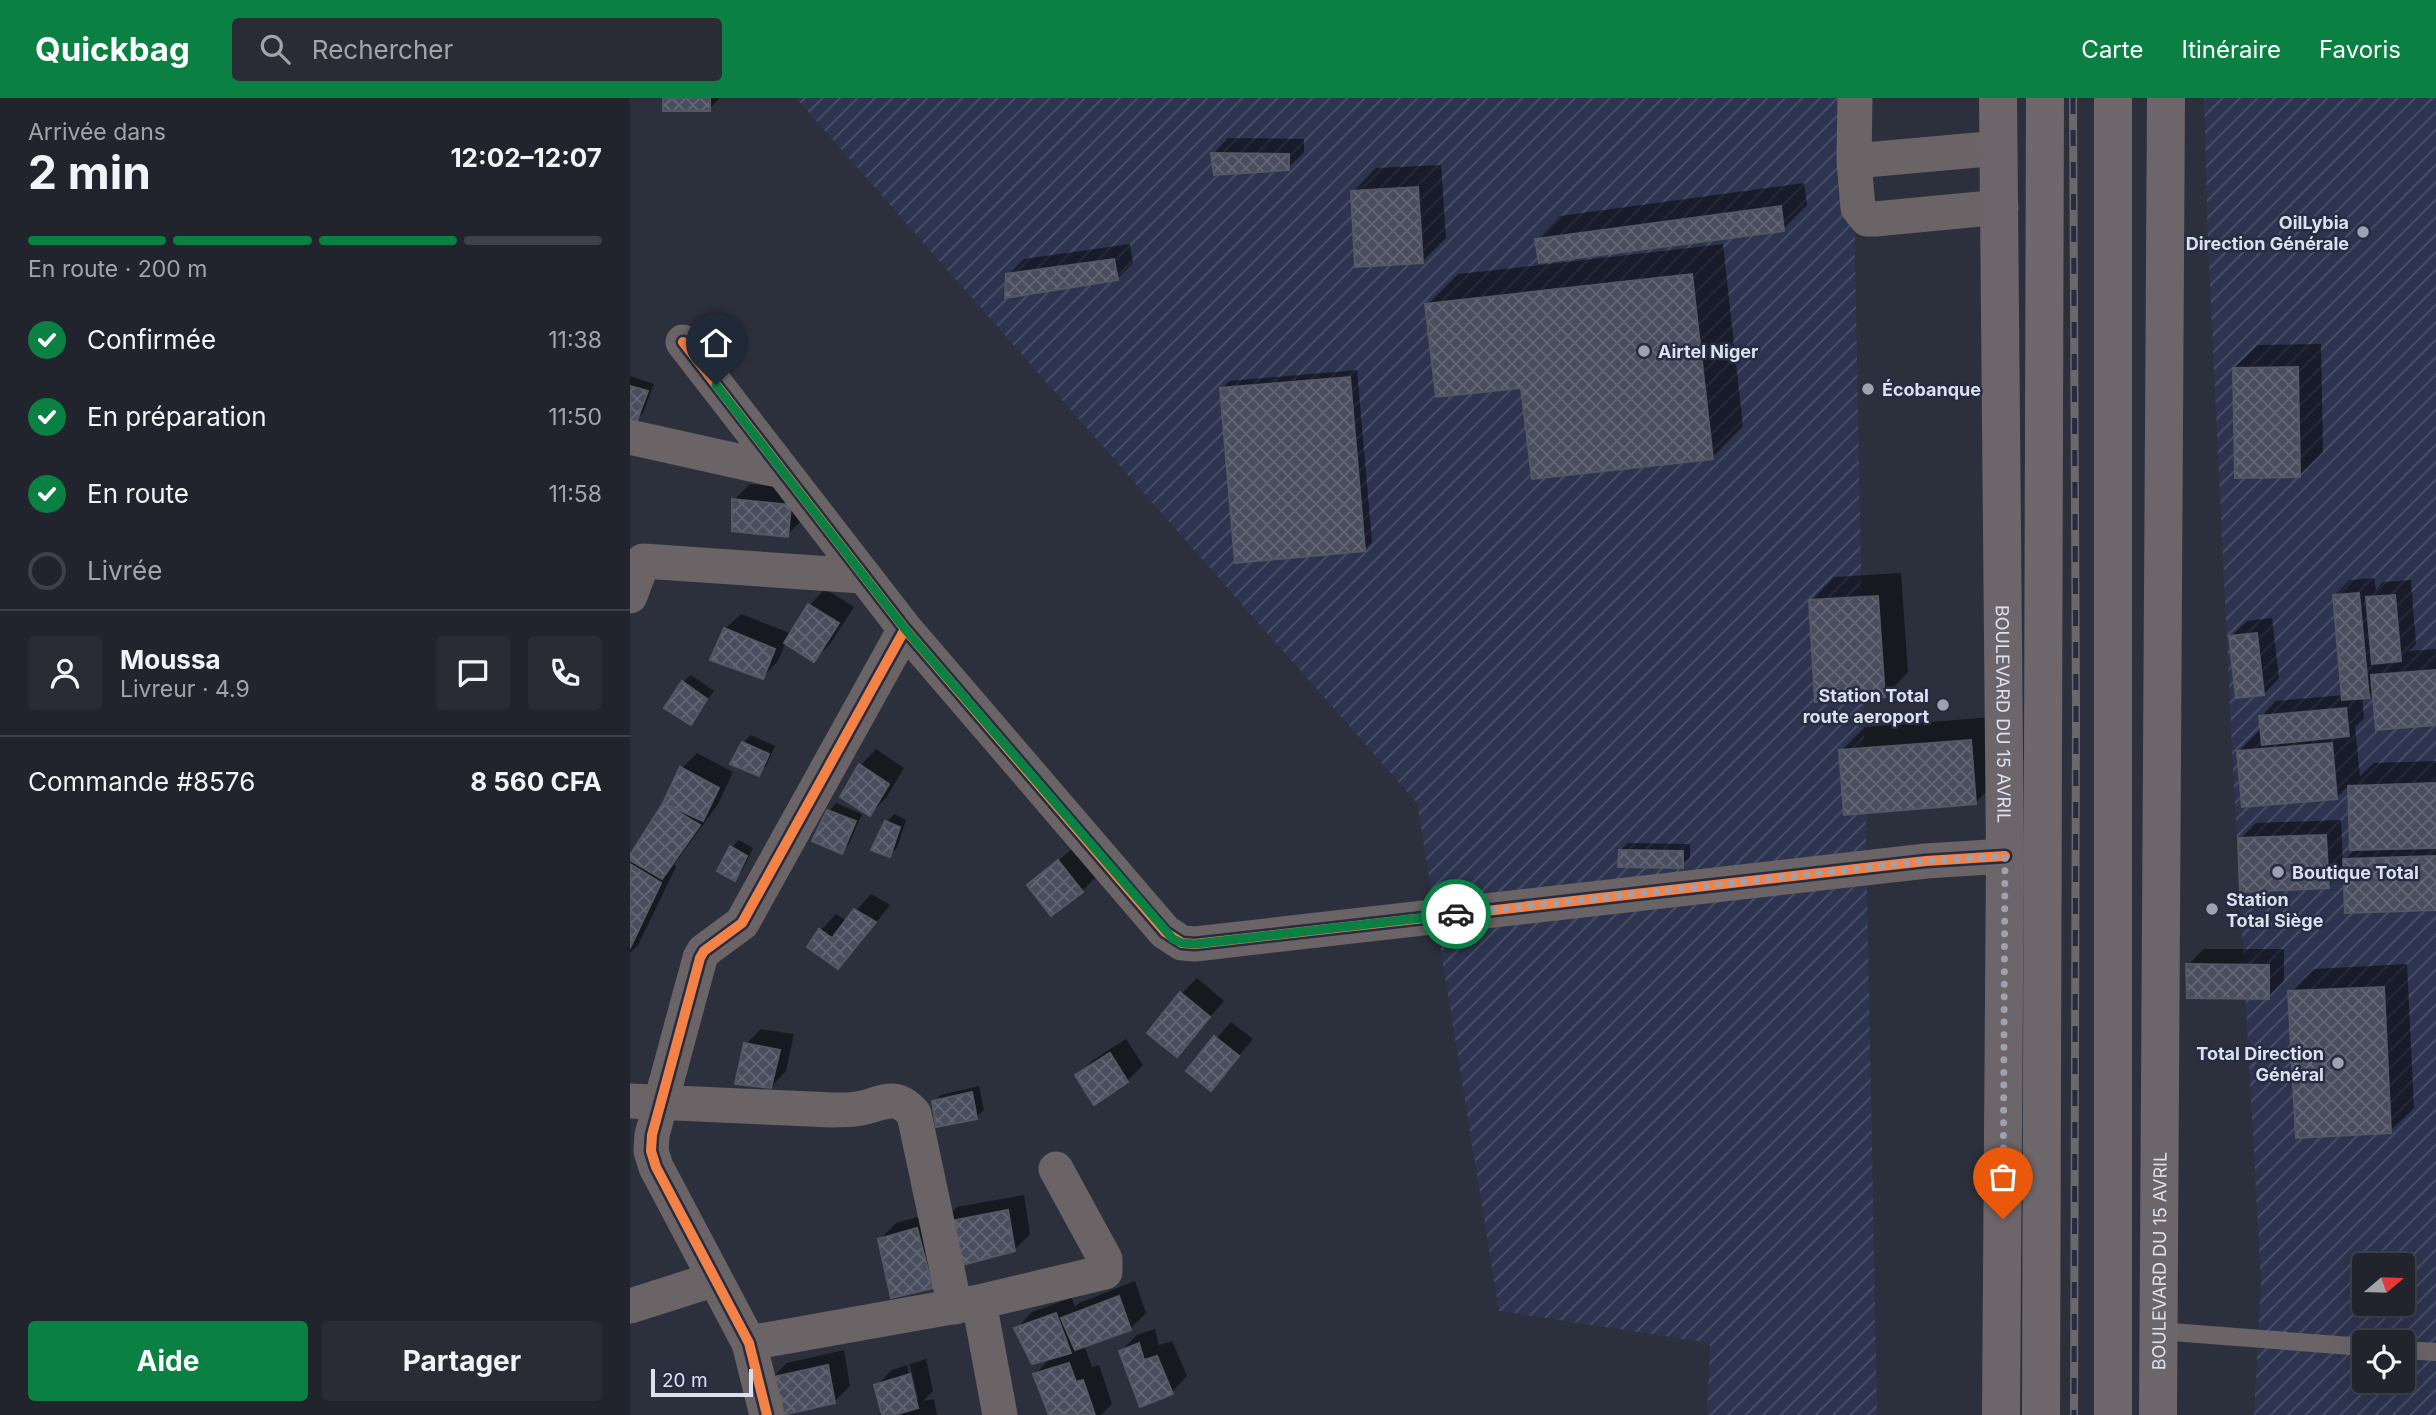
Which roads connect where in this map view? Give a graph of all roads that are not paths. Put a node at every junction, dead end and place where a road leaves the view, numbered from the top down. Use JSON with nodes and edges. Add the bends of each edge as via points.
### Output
{"nodes":[{"id":1,"x":1855,"y":98,"type":"edge"},
{"id":2,"x":1998,"y":98,"type":"edge"},
{"id":3,"x":2045,"y":98,"type":"edge"},
{"id":4,"x":2113,"y":98,"type":"edge"},
{"id":5,"x":2166,"y":98,"type":"edge"},
{"id":6,"x":1999,"y":148,"type":"junction"},
{"id":7,"x":1854,"y":161,"type":"junction"},
{"id":8,"x":2001,"y":207,"type":"junction"},
{"id":9,"x":683,"y":342,"type":"dead end"},
{"id":10,"x":630,"y":437,"type":"edge"},
{"id":11,"x":782,"y":471,"type":"junction"},
{"id":12,"x":637,"y":560,"type":"edge"},
{"id":13,"x":861,"y":576,"type":"junction"},
{"id":14,"x":630,"y":596,"type":"edge"},
{"id":15,"x":905,"y":629,"type":"junction"},
{"id":16,"x":2005,"y":856,"type":"junction"},
{"id":17,"x":646,"y":1101,"type":"edge"},
{"id":18,"x":1056,"y":1169,"type":"dead end"},
{"id":19,"x":715,"y":1279,"type":"junction"},
{"id":20,"x":967,"y":1304,"type":"junction"},
{"id":21,"x":630,"y":1306,"type":"edge"},
{"id":22,"x":2159,"y":1331,"type":"junction"},
{"id":23,"x":750,"y":1343,"type":"junction"},
{"id":24,"x":2352,"y":1346,"type":"edge"},
{"id":25,"x":2415,"y":1351,"type":"edge"},
{"id":26,"x":2436,"y":1352,"type":"edge"},
{"id":27,"x":766,"y":1415,"type":"edge"},
{"id":28,"x":1000,"y":1415,"type":"edge"},
{"id":29,"x":2001,"y":1415,"type":"edge"},
{"id":30,"x":2042,"y":1415,"type":"edge"},
{"id":31,"x":2113,"y":1415,"type":"edge"},
{"id":32,"x":2158,"y":1415,"type":"edge"}],
"edges":[{"from":1,"to":7,"type":"street"},
{"from":2,"to":6,"type":"main road","name":"BOULEVARD DU 15 AVRIL"},
{"from":3,"to":30,"type":"highway"},
{"from":4,"to":31,"type":"highway"},
{"from":5,"to":22,"type":"main road","name":"BOULEVARD DU 15 AVRIL"},
{"from":6,"to":7,"type":"street"},
{"from":6,"to":8,"type":"main road","name":"BOULEVARD DU 15 AVRIL"},
{"from":7,"to":8,"type":"street","via":[[1858,208],[1867,219]]},
{"from":8,"to":16,"type":"main road","name":"BOULEVARD DU 15 AVRIL"},
{"from":9,"to":11,"type":"street"},
{"from":10,"to":11,"type":"street"},
{"from":11,"to":13,"type":"street"},
{"from":12,"to":13,"type":"street"},
{"from":12,"to":14,"type":"street"},
{"from":13,"to":15,"type":"street"},
{"from":15,"to":16,"type":"street","via":[[1165,932],[1182,943]]},
{"from":15,"to":17,"type":"street","via":[[747,915],[699,957]]},
{"from":16,"to":29,"type":"main road","name":"BOULEVARD DU 15 AVRIL"},
{"from":17,"to":19,"type":"street","via":[[656,1167]]},
{"from":17,"to":20,"type":"street","via":[[832,1110],[892,1100],[904,1103],[914,1114]]},
{"from":18,"to":20,"type":"street","via":[[1105,1259],[1105,1272]]},
{"from":19,"to":21,"type":"street"},
{"from":19,"to":23,"type":"street"},
{"from":20,"to":23,"type":"street"},
{"from":20,"to":28,"type":"street"},
{"from":22,"to":24,"type":"lane"},
{"from":22,"to":32,"type":"main road","name":"BOULEVARD DU 15 AVRIL"},
{"from":23,"to":27,"type":"street"},
{"from":25,"to":26,"type":"lane"}]}
